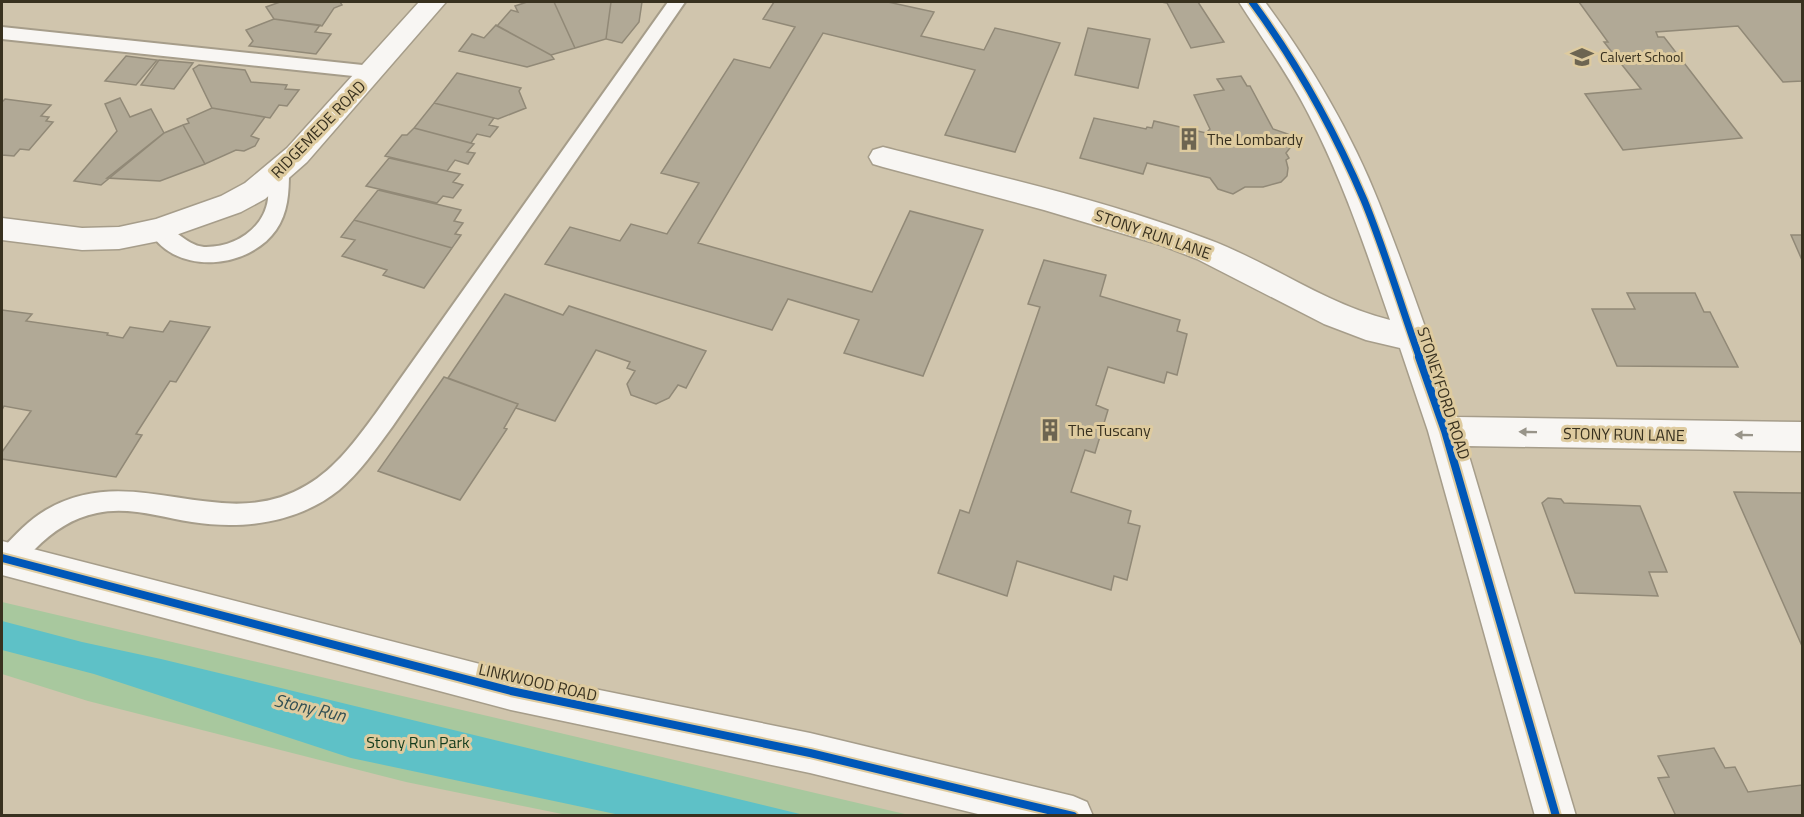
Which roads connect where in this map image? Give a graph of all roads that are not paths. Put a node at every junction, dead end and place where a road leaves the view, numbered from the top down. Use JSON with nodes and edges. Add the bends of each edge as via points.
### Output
{"nodes":[{"id":1,"x":433,"y":2,"type":"edge"},
{"id":2,"x":676,"y":2,"type":"edge"},
{"id":3,"x":1252,"y":2,"type":"edge"},
{"id":4,"x":2,"y":33,"type":"edge"},
{"id":5,"x":372,"y":72,"type":"junction"},
{"id":6,"x":883,"y":157,"type":"dead end"},
{"id":7,"x":279,"y":172,"type":"junction"},
{"id":8,"x":2,"y":229,"type":"edge"},
{"id":9,"x":159,"y":230,"type":"junction"},
{"id":10,"x":1412,"y":338,"type":"junction"},
{"id":11,"x":1445,"y":431,"type":"junction"},
{"id":12,"x":1803,"y":436,"type":"edge"},
{"id":13,"x":4,"y":559,"type":"edge"},
{"id":14,"x":1073,"y":816,"type":"edge"},
{"id":15,"x":1556,"y":816,"type":"edge"}],
"edges":[{"from":1,"to":5,"type":"street","name":"RIDGEMEDE ROAD"},
{"from":2,"to":13,"type":"lane","via":[[435,347],[336,479],[290,505],[243,514],[210,514],[118,498],[92,502],[60,514]]},
{"from":3,"to":10,"type":"street","name":"STONEYFORD ROAD","via":[[1281,42],[1323,115],[1364,201]]},
{"from":4,"to":5,"type":"lane"},
{"from":5,"to":7,"type":"street","name":"RIDGEMEDE ROAD"},
{"from":6,"to":10,"type":"street","name":"STONY RUN LANE","via":[[1169,236],[1219,256],[1335,315]]},
{"from":7,"to":9,"type":"street","name":"RIDGEMEDE ROAD","via":[[231,204]]},
{"from":7,"to":9,"type":"lane","via":[[279,192],[269,225],[237,249],[194,254],[181,249]]},
{"from":8,"to":9,"type":"street","name":"RIDGEMEDE ROAD","via":[[82,238],[118,238]]},
{"from":10,"to":11,"type":"street","name":"STONEYFORD ROAD"},
{"from":12,"to":11,"type":"street","name":"STONY RUN LANE","one_way":true},
{"from":11,"to":15,"type":"street","name":"STONEYFORD ROAD"},
{"from":13,"to":14,"type":"street","name":"LINKWOOD ROAD","via":[[511,691],[810,753]]}]}
